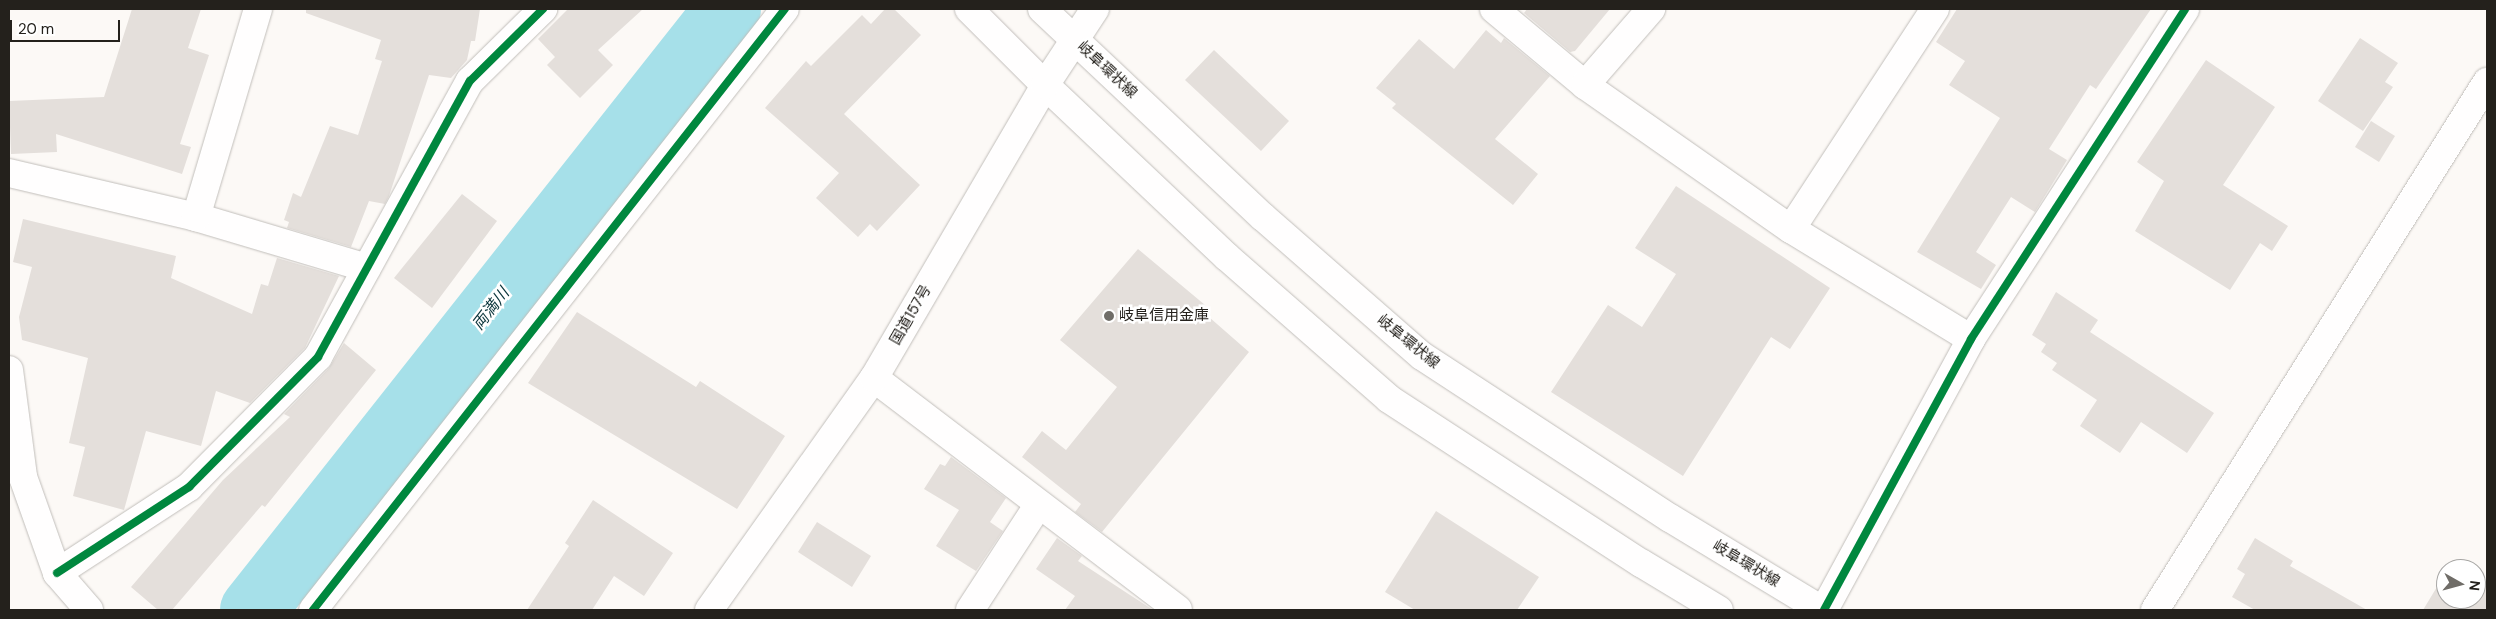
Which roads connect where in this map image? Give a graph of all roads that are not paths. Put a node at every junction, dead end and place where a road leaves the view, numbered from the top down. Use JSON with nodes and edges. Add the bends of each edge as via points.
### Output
{"nodes":[{"id":1,"x":258,"y":9,"type":"edge"},
{"id":2,"x":543,"y":9,"type":"edge"},
{"id":3,"x":785,"y":9,"type":"edge"},
{"id":4,"x":970,"y":9,"type":"edge"},
{"id":5,"x":1042,"y":9,"type":"edge"},
{"id":6,"x":1095,"y":9,"type":"edge"},
{"id":7,"x":1494,"y":9,"type":"edge"},
{"id":8,"x":1650,"y":9,"type":"edge"},
{"id":9,"x":1935,"y":9,"type":"edge"},
{"id":10,"x":2185,"y":9,"type":"edge"},
{"id":11,"x":1075,"y":41,"type":"junction"},
{"id":12,"x":2487,"y":82,"type":"edge"},
{"id":13,"x":1045,"y":85,"type":"junction"},
{"id":14,"x":1585,"y":85,"type":"junction"},
{"id":15,"x":9,"y":173,"type":"edge"},
{"id":16,"x":196,"y":217,"type":"junction"},
{"id":17,"x":1790,"y":229,"type":"junction"},
{"id":18,"x":367,"y":268,"type":"junction"},
{"id":19,"x":1971,"y":339,"type":"junction"},
{"id":20,"x":9,"y":370,"type":"edge"},
{"id":21,"x":874,"y":378,"type":"junction"},
{"id":22,"x":16,"y":476,"type":"edge"},
{"id":23,"x":1039,"y":504,"type":"junction"},
{"id":24,"x":57,"y":573,"type":"junction"},
{"id":25,"x":89,"y":610,"type":"edge"},
{"id":26,"x":313,"y":610,"type":"edge"},
{"id":27,"x":710,"y":610,"type":"edge"},
{"id":28,"x":970,"y":610,"type":"edge"},
{"id":29,"x":1178,"y":610,"type":"edge"},
{"id":30,"x":1719,"y":610,"type":"edge"},
{"id":31,"x":1823,"y":610,"type":"edge"},
{"id":32,"x":2155,"y":610,"type":"edge"}],
"edges":[{"from":1,"to":16,"type":"main road"},
{"from":2,"to":18,"type":"main road","via":[[470,81]]},
{"from":3,"to":26,"type":"main road"},
{"from":4,"to":13,"type":"main road"},
{"from":5,"to":11,"type":"main road","name":"岐阜環状線"},
{"from":6,"to":11,"type":"main road","name":"国道157号"},
{"from":7,"to":14,"type":"main road"},
{"from":8,"to":14,"type":"main road"},
{"from":9,"to":17,"type":"main road"},
{"from":10,"to":19,"type":"main road"},
{"from":11,"to":13,"type":"main road","name":"国道157号"},
{"from":11,"to":31,"type":"main road","name":"岐阜環状線","via":[[1263,217],[1422,356],[1670,518]]},
{"from":12,"to":32,"type":"main road"},
{"from":13,"to":21,"type":"main road","name":"国道157号"},
{"from":13,"to":30,"type":"main road","via":[[1227,257],[1389,399]]},
{"from":14,"to":17,"type":"main road"},
{"from":15,"to":16,"type":"main road"},
{"from":16,"to":18,"type":"main road"},
{"from":17,"to":19,"type":"main road"},
{"from":18,"to":24,"type":"main road","via":[[318,357],[189,487]]},
{"from":19,"to":31,"type":"main road"},
{"from":20,"to":22,"type":"main road"},
{"from":21,"to":23,"type":"main road"},
{"from":21,"to":27,"type":"main road","name":"国道157号"},
{"from":22,"to":24,"type":"main road"},
{"from":23,"to":28,"type":"main road"},
{"from":23,"to":29,"type":"main road"},
{"from":24,"to":25,"type":"main road"}]}
